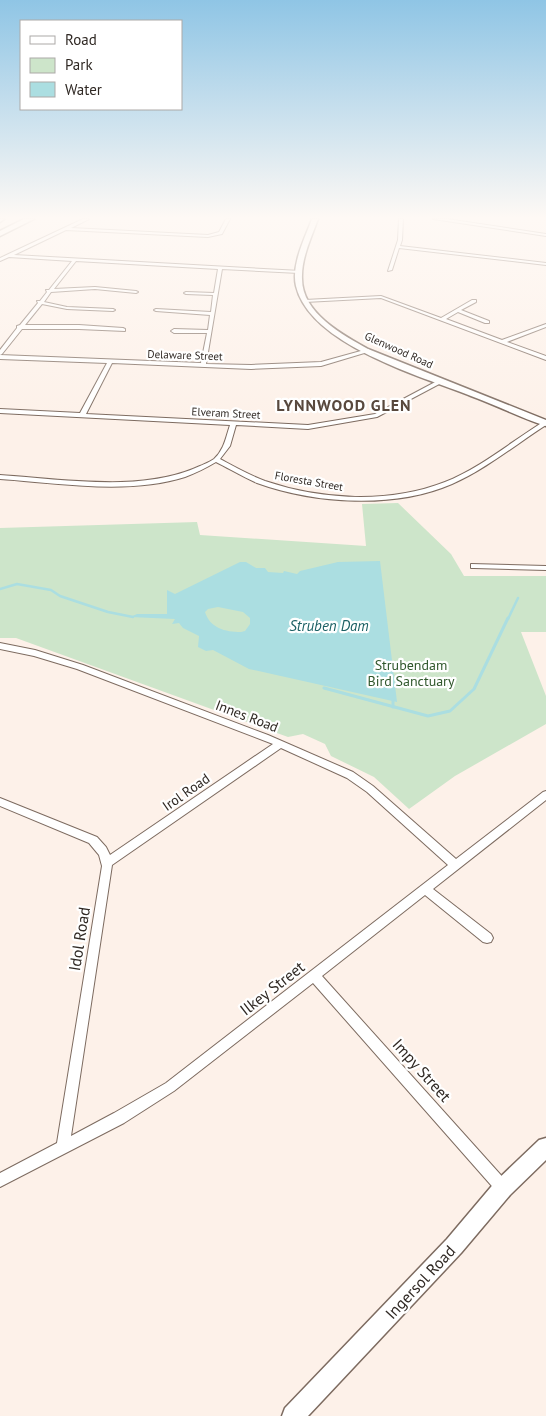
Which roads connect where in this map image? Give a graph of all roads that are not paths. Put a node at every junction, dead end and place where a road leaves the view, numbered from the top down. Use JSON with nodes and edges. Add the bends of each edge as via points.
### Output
{"nodes":[{"id":1,"x":53,"y":285,"type":"edge"},
{"id":2,"x":217,"y":285,"type":"edge"},
{"id":3,"x":299,"y":285,"type":"edge"},
{"id":4,"x":48,"y":291,"type":"junction"},
{"id":5,"x":136,"y":292,"type":"dead end"},
{"id":6,"x":186,"y":293,"type":"dead end"},
{"id":7,"x":216,"y":294,"type":"junction"},
{"id":8,"x":305,"y":301,"type":"junction"},
{"id":9,"x":474,"y":301,"type":"dead end"},
{"id":10,"x":39,"y":302,"type":"junction"},
{"id":11,"x":113,"y":310,"type":"dead end"},
{"id":12,"x":156,"y":310,"type":"dead end"},
{"id":13,"x":458,"y":311,"type":"junction"},
{"id":14,"x":213,"y":314,"type":"junction"},
{"id":15,"x":441,"y":320,"type":"junction"},
{"id":16,"x":487,"y":322,"type":"dead end"},
{"id":17,"x":546,"y":325,"type":"edge"},
{"id":18,"x":19,"y":327,"type":"junction"},
{"id":19,"x":123,"y":330,"type":"dead end"},
{"id":20,"x":174,"y":331,"type":"dead end"},
{"id":21,"x":210,"y":332,"type":"junction"},
{"id":22,"x":501,"y":342,"type":"junction"},
{"id":23,"x":368,"y":351,"type":"junction"},
{"id":24,"x":0,"y":355,"type":"edge"},
{"id":25,"x":546,"y":358,"type":"edge"},
{"id":26,"x":110,"y":362,"type":"junction"},
{"id":27,"x":203,"y":366,"type":"junction"},
{"id":28,"x":441,"y":381,"type":"junction"},
{"id":29,"x":0,"y":411,"type":"edge"},
{"id":30,"x":82,"y":416,"type":"junction"},
{"id":31,"x":546,"y":423,"type":"edge"},
{"id":32,"x":233,"y":424,"type":"junction"},
{"id":33,"x":216,"y":460,"type":"junction"},
{"id":34,"x":0,"y":477,"type":"edge"},
{"id":35,"x":474,"y":566,"type":"dead end"},
{"id":36,"x":546,"y":568,"type":"edge"},
{"id":37,"x":0,"y":646,"type":"edge"},
{"id":38,"x":280,"y":744,"type":"junction"},
{"id":39,"x":546,"y":795,"type":"edge"},
{"id":40,"x":0,"y":802,"type":"edge"},
{"id":41,"x":107,"y":863,"type":"junction"},
{"id":42,"x":455,"y":865,"type":"junction"},
{"id":43,"x":426,"y":889,"type":"junction"},
{"id":44,"x":487,"y":938,"type":"dead end"},
{"id":45,"x":314,"y":975,"type":"junction"},
{"id":46,"x":63,"y":1147,"type":"junction"},
{"id":47,"x":546,"y":1147,"type":"edge"},
{"id":48,"x":0,"y":1180,"type":"edge"},
{"id":49,"x":503,"y":1188,"type":"junction"},
{"id":50,"x":293,"y":1416,"type":"edge"}],
"edges":[{"from":1,"to":4,"type":"street"},
{"from":2,"to":7,"type":"street"},
{"from":3,"to":8,"type":"street","name":"Glenwood Road"},
{"from":4,"to":5,"type":"street","via":[[94,288]]},
{"from":4,"to":10,"type":"street"},
{"from":6,"to":7,"type":"street"},
{"from":7,"to":14,"type":"street"},
{"from":8,"to":15,"type":"street","via":[[377,296]]},
{"from":8,"to":23,"type":"street","name":"Glenwood Road","via":[[329,326]]},
{"from":9,"to":13,"type":"street"},
{"from":10,"to":11,"type":"street","via":[[67,308]]},
{"from":10,"to":18,"type":"street"},
{"from":12,"to":14,"type":"street"},
{"from":13,"to":15,"type":"street"},
{"from":13,"to":16,"type":"street"},
{"from":14,"to":21,"type":"street"},
{"from":15,"to":22,"type":"street"},
{"from":17,"to":22,"type":"street"},
{"from":18,"to":19,"type":"street"},
{"from":18,"to":24,"type":"street"},
{"from":20,"to":21,"type":"street"},
{"from":21,"to":27,"type":"street"},
{"from":22,"to":25,"type":"street"},
{"from":23,"to":27,"type":"street","name":"Delaware Street","via":[[321,364]]},
{"from":23,"to":28,"type":"street","name":"Glenwood Road"},
{"from":24,"to":26,"type":"street","name":"Delaware Street"},
{"from":26,"to":27,"type":"street","name":"Delaware Street"},
{"from":26,"to":30,"type":"street"},
{"from":28,"to":31,"type":"street","name":"Glenwood Road"},
{"from":28,"to":32,"type":"street","name":"Elveram Street","via":[[367,418],[308,427]]},
{"from":29,"to":30,"type":"street","name":"Elveram Street"},
{"from":30,"to":32,"type":"street","name":"Elveram Street"},
{"from":31,"to":33,"type":"street","name":"Floresta Street","via":[[460,477],[420,493],[396,497],[342,498],[282,488],[265,484]]},
{"from":32,"to":33,"type":"street","via":[[227,446]]},
{"from":33,"to":34,"type":"street","via":[[181,476],[147,481],[117,483]]},
{"from":35,"to":36,"type":"street"},
{"from":37,"to":38,"type":"street","name":"Innes Road","via":[[62,661]]},
{"from":38,"to":41,"type":"street","name":"Irol Road"},
{"from":38,"to":42,"type":"street","name":"Innes Road","via":[[362,782]]},
{"from":39,"to":42,"type":"street","name":"Ilkey Street"},
{"from":40,"to":41,"type":"street","via":[[92,840],[103,851]]},
{"from":41,"to":46,"type":"street","name":"Idol Road"},
{"from":42,"to":43,"type":"street","name":"Ilkey Street"},
{"from":43,"to":44,"type":"street"},
{"from":43,"to":45,"type":"street","name":"Ilkey Street"},
{"from":45,"to":46,"type":"street","name":"Ilkey Street","via":[[170,1087]]},
{"from":45,"to":49,"type":"street","name":"Impy Street"},
{"from":46,"to":48,"type":"street","name":"Ilkey Street"},
{"from":47,"to":49,"type":"street","name":"Ingersol Road"},
{"from":49,"to":50,"type":"street","name":"Ingersol Road","via":[[454,1246]]}]}
